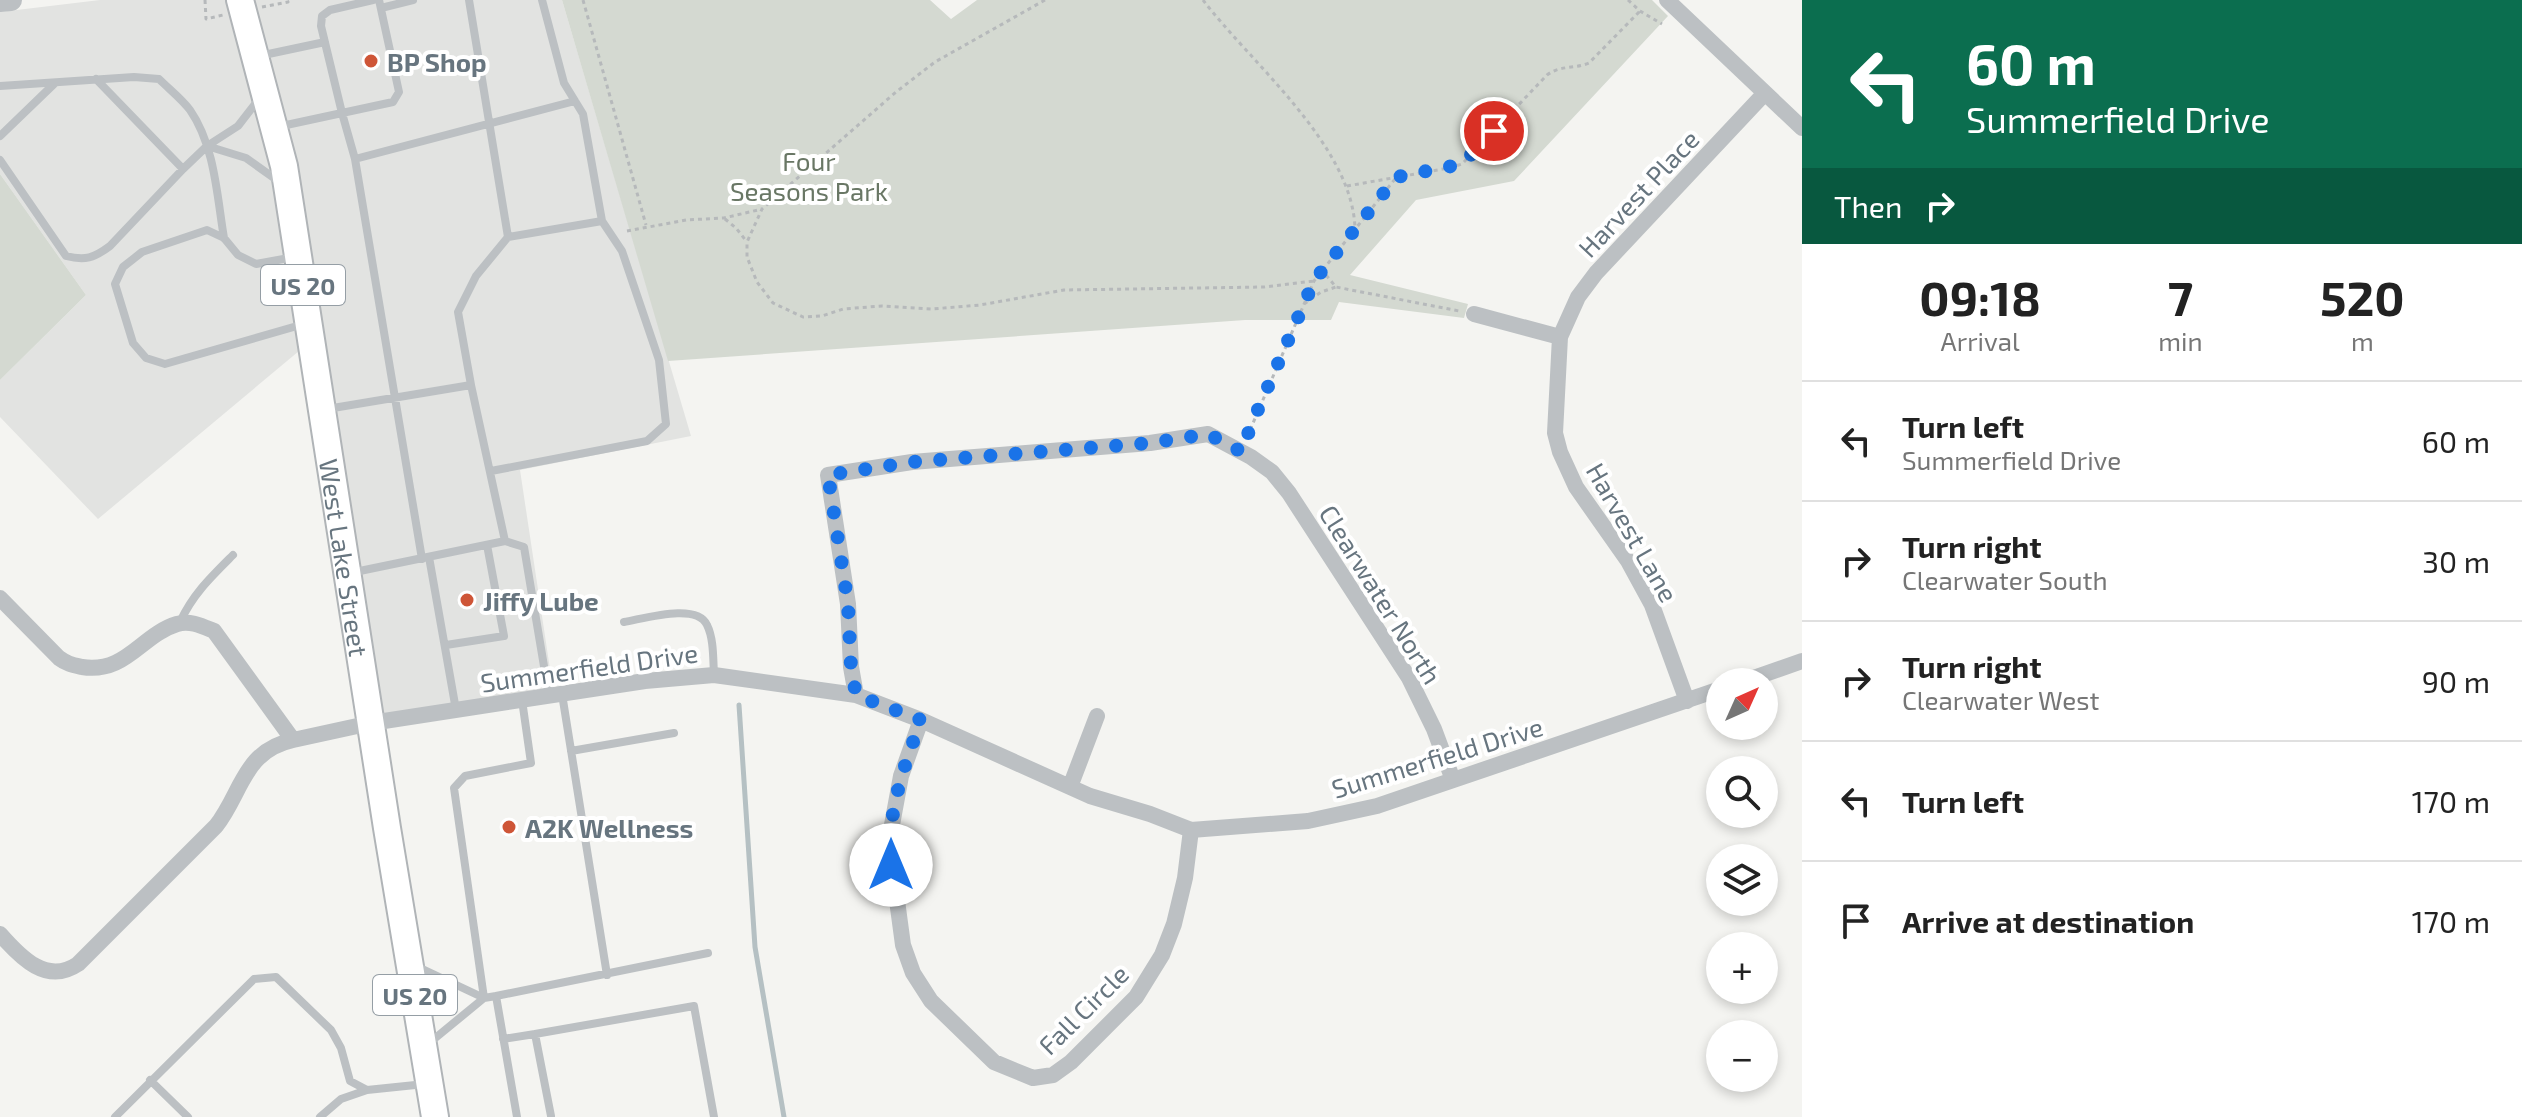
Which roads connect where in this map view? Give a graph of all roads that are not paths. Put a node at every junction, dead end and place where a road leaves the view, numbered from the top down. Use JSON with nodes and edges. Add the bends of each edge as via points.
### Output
{"nodes":[{"id":1,"x":11,"y":0,"type":"edge"},
{"id":2,"x":240,"y":0,"type":"edge"},
{"id":3,"x":373,"y":0,"type":"edge"},
{"id":4,"x":413,"y":0,"type":"edge"},
{"id":5,"x":469,"y":0,"type":"edge"},
{"id":6,"x":542,"y":0,"type":"edge"},
{"id":7,"x":1667,"y":0,"type":"edge"},
{"id":8,"x":0,"y":1,"type":"edge"},
{"id":9,"x":380,"y":4,"type":"edge"},
{"id":10,"x":325,"y":42,"type":"junction"},
{"id":11,"x":255,"y":57,"type":"junction"},
{"id":12,"x":96,"y":79,"type":"junction"},
{"id":13,"x":56,"y":82,"type":"junction"},
{"id":14,"x":0,"y":86,"type":"edge"},
{"id":15,"x":265,"y":92,"type":"junction"},
{"id":16,"x":1765,"y":93,"type":"junction"},
{"id":17,"x":575,"y":101,"type":"junction"},
{"id":18,"x":342,"y":113,"type":"junction"},
{"id":19,"x":489,"y":124,"type":"junction"},
{"id":20,"x":274,"y":127,"type":"junction"},
{"id":21,"x":1802,"y":128,"type":"edge"},
{"id":22,"x":0,"y":136,"type":"edge"},
{"id":23,"x":207,"y":146,"type":"junction"},
{"id":24,"x":355,"y":159,"type":"junction"},
{"id":25,"x":0,"y":160,"type":"edge"},
{"id":26,"x":183,"y":169,"type":"junction"},
{"id":27,"x":288,"y":188,"type":"junction"},
{"id":28,"x":602,"y":221,"type":"junction"},
{"id":29,"x":508,"y":237,"type":"junction"},
{"id":30,"x":224,"y":238,"type":"junction"},
{"id":31,"x":298,"y":256,"type":"junction"},
{"id":32,"x":1474,"y":314,"type":"road end"},
{"id":33,"x":309,"y":322,"type":"junction"},
{"id":34,"x":1560,"y":337,"type":"junction"},
{"id":35,"x":471,"y":385,"type":"junction"},
{"id":36,"x":395,"y":397,"type":"junction"},
{"id":37,"x":322,"y":409,"type":"junction"},
{"id":38,"x":491,"y":471,"type":"junction"},
{"id":39,"x":505,"y":541,"type":"junction"},
{"id":40,"x":487,"y":545,"type":"junction"},
{"id":41,"x":233,"y":555,"type":"dead end"},
{"id":42,"x":426,"y":558,"type":"junction"},
{"id":43,"x":348,"y":573,"type":"junction"},
{"id":44,"x":0,"y":598,"type":"edge"},
{"id":45,"x":624,"y":622,"type":"dead end"},
{"id":46,"x":188,"y":623,"type":"junction"},
{"id":47,"x":446,"y":645,"type":"junction"},
{"id":48,"x":1802,"y":661,"type":"edge"},
{"id":49,"x":1778,"y":669,"type":"edge"},
{"id":50,"x":714,"y":675,"type":"junction"},
{"id":51,"x":1706,"y":694,"type":"edge"},
{"id":52,"x":555,"y":695,"type":"junction"},
{"id":53,"x":856,"y":695,"type":"junction"},
{"id":54,"x":522,"y":700,"type":"junction"},
{"id":55,"x":1687,"y":701,"type":"junction"},
{"id":56,"x":456,"y":710,"type":"junction"},
{"id":57,"x":1097,"y":716,"type":"dead end"},
{"id":58,"x":921,"y":720,"type":"junction"},
{"id":59,"x":371,"y":723,"type":"junction"},
{"id":60,"x":674,"y":733,"type":"dead end"},
{"id":61,"x":293,"y":740,"type":"junction"},
{"id":62,"x":571,"y":751,"type":"junction"},
{"id":63,"x":1453,"y":780,"type":"junction"},
{"id":64,"x":1070,"y":787,"type":"junction"},
{"id":65,"x":1191,"y":830,"type":"junction"},
{"id":66,"x":0,"y":934,"type":"edge"},
{"id":67,"x":708,"y":953,"type":"dead end"},
{"id":68,"x":409,"y":962,"type":"junction"},
{"id":69,"x":607,"y":975,"type":"junction"},
{"id":70,"x":496,"y":996,"type":"junction"},
{"id":71,"x":484,"y":998,"type":"junction"},
{"id":72,"x":535,"y":1034,"type":"junction"},
{"id":73,"x":503,"y":1039,"type":"junction"},
{"id":74,"x":424,"y":1048,"type":"junction"},
{"id":75,"x":150,"y":1080,"type":"junction"},
{"id":76,"x":430,"y":1083,"type":"junction"},
{"id":77,"x":367,"y":1090,"type":"junction"},
{"id":78,"x":551,"y":1116,"type":"edge"},
{"id":79,"x":115,"y":1117,"type":"edge"},
{"id":80,"x":188,"y":1117,"type":"edge"},
{"id":81,"x":320,"y":1117,"type":"edge"},
{"id":82,"x":435,"y":1117,"type":"edge"},
{"id":83,"x":517,"y":1117,"type":"edge"},
{"id":84,"x":714,"y":1117,"type":"edge"}],
"edges":[{"from":1,"to":8,"type":"street"},
{"from":2,"to":11,"type":"main road","name":"West Lake Street","number":"US 20"},
{"from":3,"to":10,"type":"lane","via":[[322,16]]},
{"from":4,"to":9,"type":"lane"},
{"from":5,"to":19,"type":"lane"},
{"from":6,"to":17,"type":"lane","via":[[564,83]]},
{"from":7,"to":16,"type":"street"},
{"from":9,"to":18,"type":"lane","via":[[399,92],[393,102]]},
{"from":10,"to":11,"type":"lane"},
{"from":10,"to":18,"type":"lane"},
{"from":11,"to":15,"type":"main road","name":"West Lake Street","number":"US 20"},
{"from":12,"to":13,"type":"lane"},
{"from":12,"to":23,"type":"lane","via":[[159,79],[190,109]]},
{"from":12,"to":26,"type":"lane"},
{"from":13,"to":14,"type":"lane"},
{"from":13,"to":22,"type":"lane"},
{"from":15,"to":20,"type":"main road","name":"West Lake Street","number":"US 20"},
{"from":15,"to":23,"type":"lane","via":[[238,126]]},
{"from":16,"to":21,"type":"street"},
{"from":16,"to":34,"type":"street","name":"Harvest Place","via":[[1596,273]]},
{"from":17,"to":19,"type":"lane"},
{"from":17,"to":28,"type":"lane","via":[[583,114]]},
{"from":18,"to":20,"type":"lane"},
{"from":18,"to":24,"type":"lane"},
{"from":19,"to":24,"type":"lane"},
{"from":19,"to":29,"type":"lane"},
{"from":20,"to":27,"type":"main road","name":"West Lake Street","number":"US 20"},
{"from":23,"to":26,"type":"lane"},
{"from":23,"to":27,"type":"lane","via":[[246,158]]},
{"from":23,"to":30,"type":"lane"},
{"from":24,"to":36,"type":"lane"},
{"from":25,"to":26,"type":"lane","via":[[66,256],[78,260],[93,258],[110,246]]},
{"from":27,"to":31,"type":"main road","name":"West Lake Street","number":"US 20"},
{"from":28,"to":29,"type":"lane"},
{"from":28,"to":38,"type":"lane","via":[[622,251],[659,360],[666,424],[647,441]]},
{"from":29,"to":35,"type":"lane","via":[[476,276],[458,312]]},
{"from":30,"to":31,"type":"lane","via":[[238,255],[256,264]]},
{"from":30,"to":33,"type":"lane","via":[[207,230],[142,252],[123,267],[115,284],[133,343],[146,358],[165,364]]},
{"from":31,"to":33,"type":"main road","name":"West Lake Street","number":"US 20"},
{"from":32,"to":34,"type":"street"},
{"from":33,"to":37,"type":"main road","name":"West Lake Street","number":"US 20"},
{"from":34,"to":55,"type":"street","name":"Harvest Lane","via":[[1555,433],[1560,452],[1576,487],[1652,605]]},
{"from":35,"to":36,"type":"lane"},
{"from":35,"to":38,"type":"lane"},
{"from":36,"to":37,"type":"lane"},
{"from":36,"to":42,"type":"lane"},
{"from":37,"to":43,"type":"main road","name":"West Lake Street","number":"US 20"},
{"from":38,"to":39,"type":"lane"},
{"from":39,"to":40,"type":"lane"},
{"from":39,"to":52,"type":"lane","via":[[524,547]]},
{"from":40,"to":42,"type":"lane"},
{"from":40,"to":47,"type":"lane","via":[[504,636]]},
{"from":41,"to":46,"type":"lane","via":[[196,592]]},
{"from":42,"to":43,"type":"lane"},
{"from":42,"to":47,"type":"lane"},
{"from":43,"to":59,"type":"main road","name":"West Lake Street","number":"US 20"},
{"from":44,"to":46,"type":"street","via":[[59,658],[90,668],[115,665],[160,632]]},
{"from":45,"to":50,"type":"lane","via":[[686,612],[698,615],[708,625]]},
{"from":46,"to":61,"type":"street","via":[[214,631]]},
{"from":47,"to":56,"type":"lane"},
{"from":48,"to":49,"type":"street"},
{"from":50,"to":52,"type":"street","name":"Summerfield Drive"},
{"from":50,"to":53,"type":"street","name":"Summerfield Drive"},
{"from":51,"to":55,"type":"street","name":"Summerfield Drive"},
{"from":52,"to":54,"type":"street","name":"Summerfield Drive"},
{"from":52,"to":62,"type":"lane"},
{"from":53,"to":58,"type":"street","name":"Summerfield Drive"},
{"from":53,"to":63,"type":"street","name":"Clearwater North","via":[[828,475],[1208,434],[1272,472],[1289,493],[1392,651],[1425,709]]},
{"from":54,"to":56,"type":"street","name":"Summerfield Drive"},
{"from":54,"to":71,"type":"lane","via":[[531,763],[465,776],[454,788]]},
{"from":55,"to":63,"type":"street","name":"Summerfield Drive"},
{"from":56,"to":59,"type":"street","name":"Summerfield Drive"},
{"from":57,"to":64,"type":"street"},
{"from":58,"to":64,"type":"street","name":"Summerfield Drive"},
{"from":58,"to":65,"type":"street","name":"Fall Circle","via":[[901,776],[889,841],[903,945],[931,1001],[994,1062],[1033,1078],[1053,1075],[1071,1062],[1136,997],[1174,924]]},
{"from":59,"to":61,"type":"street","name":"Summerfield Drive"},
{"from":59,"to":68,"type":"main road","name":"West Lake Street","number":"US 20"},
{"from":60,"to":62,"type":"lane"},
{"from":61,"to":66,"type":"street","name":"Summerfield Drive","via":[[267,750],[250,767],[216,826],[66,972],[37,968]]},
{"from":62,"to":69,"type":"lane"},
{"from":63,"to":65,"type":"street","name":"Summerfield Drive","via":[[1377,806],[1308,821]]},
{"from":64,"to":65,"type":"street","name":"Summerfield Drive"},
{"from":67,"to":69,"type":"lane"},
{"from":68,"to":71,"type":"lane"},
{"from":68,"to":74,"type":"main road","name":"West Lake Street","number":"US 20"},
{"from":69,"to":70,"type":"lane"},
{"from":70,"to":71,"type":"lane"},
{"from":70,"to":73,"type":"lane"},
{"from":71,"to":74,"type":"lane"},
{"from":72,"to":73,"type":"lane"},
{"from":72,"to":78,"type":"lane"},
{"from":72,"to":84,"type":"lane","via":[[694,1006]]},
{"from":73,"to":83,"type":"lane"},
{"from":74,"to":76,"type":"main road","name":"West Lake Street","number":"US 20"},
{"from":75,"to":77,"type":"lane","via":[[254,979],[276,977],[331,1030],[350,1081]]},
{"from":75,"to":79,"type":"lane"},
{"from":75,"to":80,"type":"lane"},
{"from":76,"to":77,"type":"lane"},
{"from":76,"to":82,"type":"main road","name":"West Lake Street","number":"US 20"},
{"from":77,"to":81,"type":"lane","via":[[341,1099]]}]}
